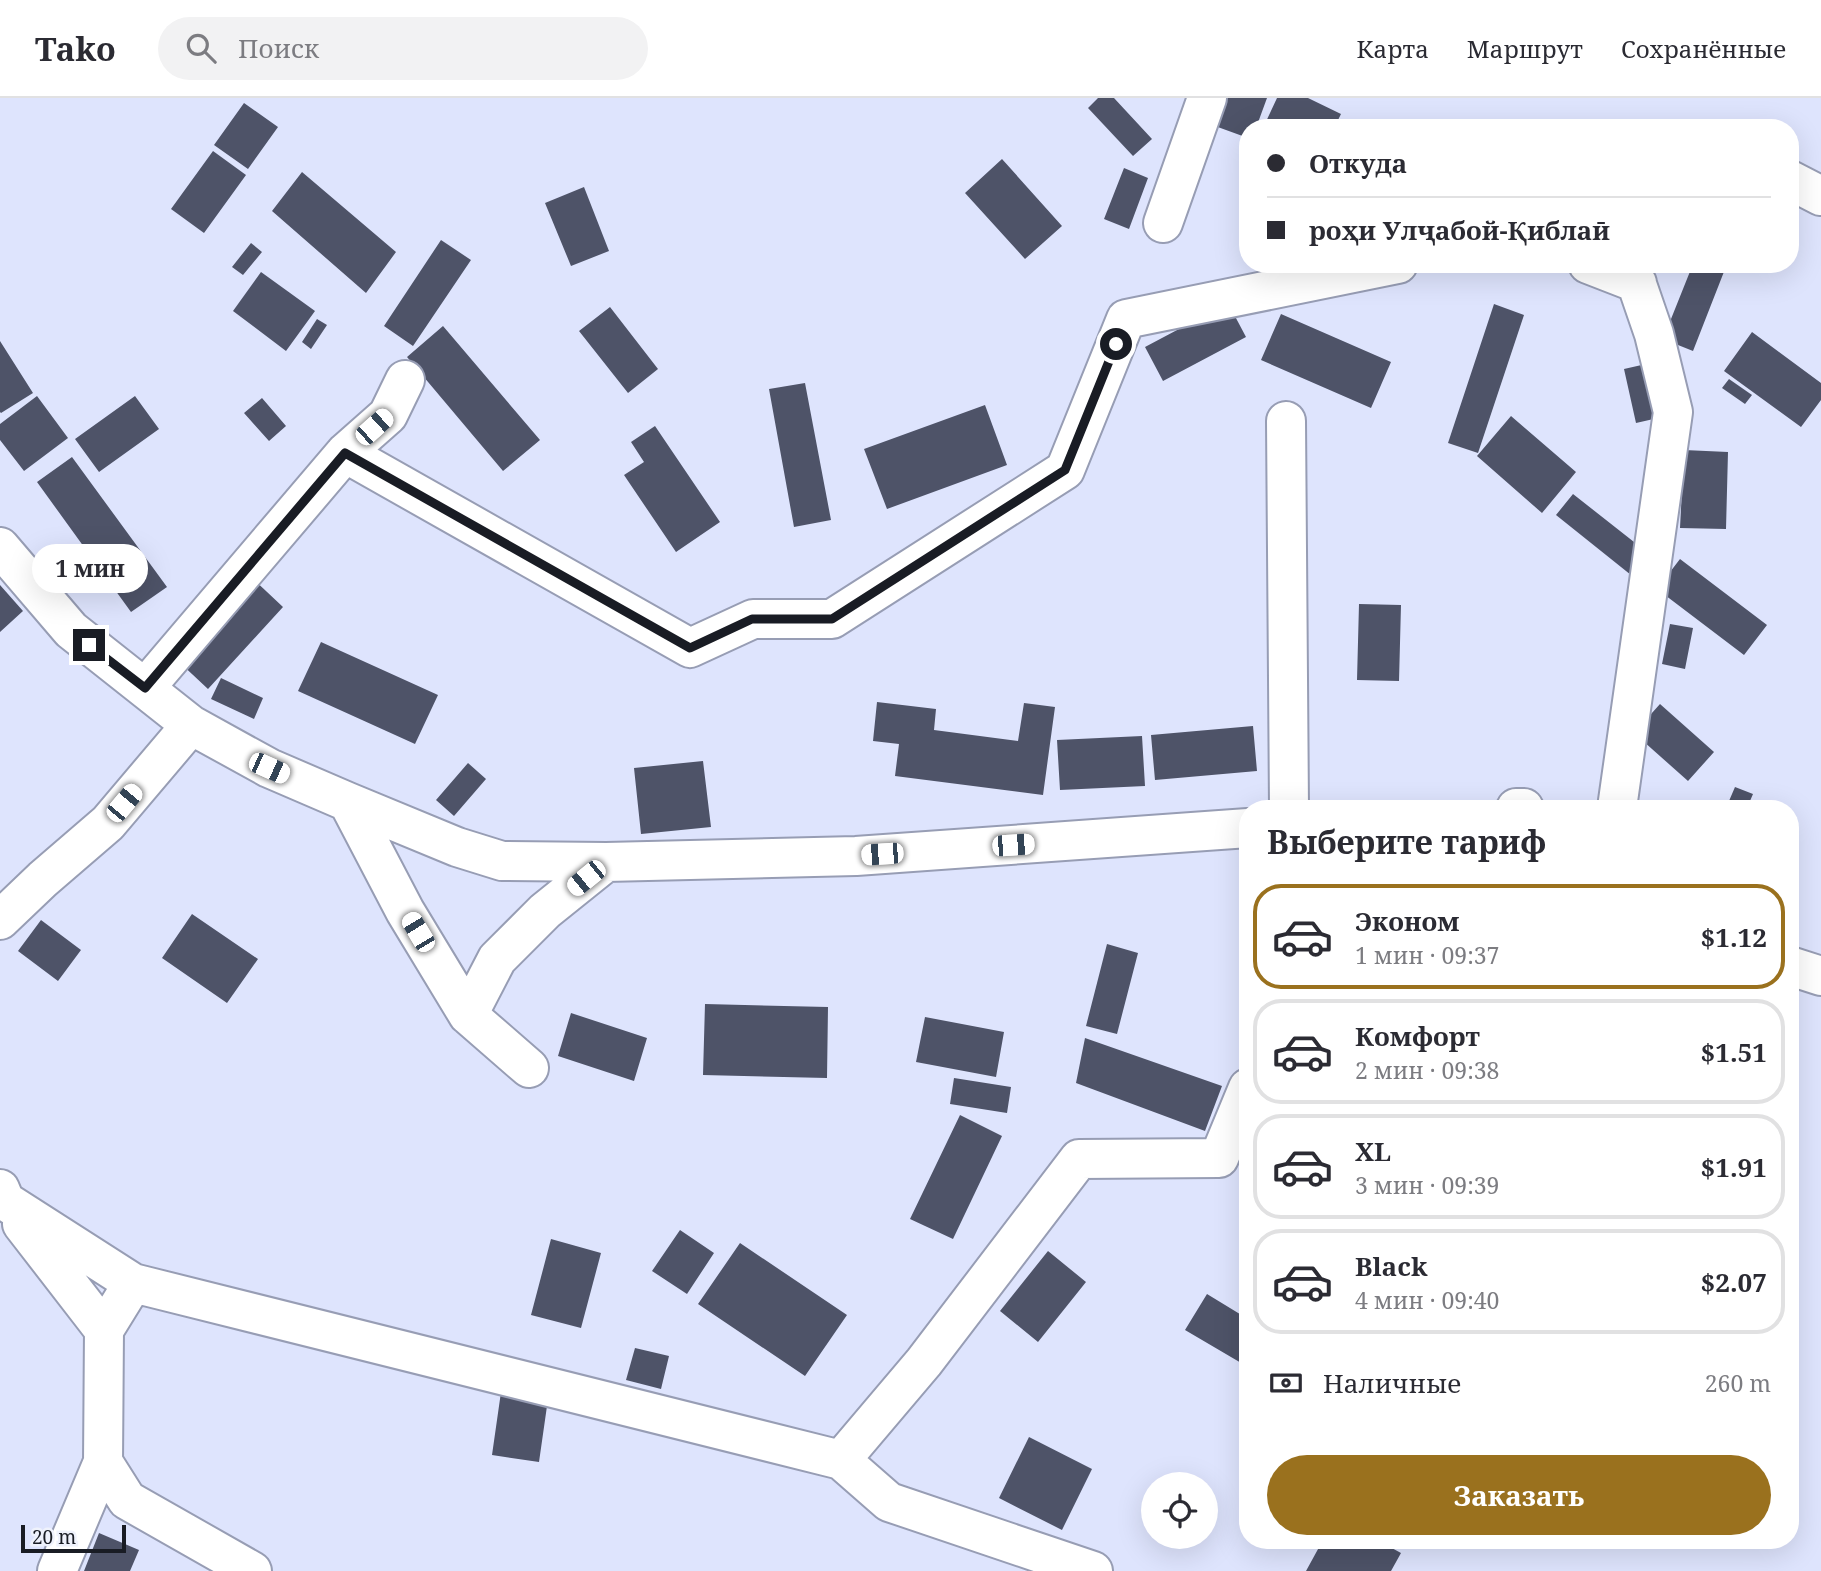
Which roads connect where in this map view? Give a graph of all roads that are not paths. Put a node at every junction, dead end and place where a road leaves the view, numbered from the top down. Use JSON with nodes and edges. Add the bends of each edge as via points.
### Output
{"nodes":[{"id":1,"x":1207,"y":98,"type":"edge"},
{"id":2,"x":1799,"y":185,"type":"edge"},
{"id":3,"x":1821,"y":196,"type":"edge"},
{"id":4,"x":1163,"y":223,"type":"dead end"},
{"id":5,"x":1353,"y":273,"type":"edge"},
{"id":6,"x":1634,"y":274,"type":"edge"},
{"id":7,"x":405,"y":380,"type":"dead end"},
{"id":8,"x":1286,"y":421,"type":"dead end"},
{"id":9,"x":345,"y":453,"type":"junction"},
{"id":10,"x":0,"y":547,"type":"edge"},
{"id":11,"x":145,"y":688,"type":"junction"},
{"id":12,"x":191,"y":725,"type":"junction"},
{"id":13,"x":1289,"y":800,"type":"edge"},
{"id":14,"x":1618,"y":800,"type":"edge"},
{"id":15,"x":348,"y":802,"type":"junction"},
{"id":16,"x":1239,"y":829,"type":"edge"},
{"id":17,"x":606,"y":862,"type":"junction"},
{"id":18,"x":0,"y":920,"type":"edge"},
{"id":19,"x":1799,"y":969,"type":"edge"},
{"id":20,"x":1821,"y":976,"type":"edge"},
{"id":21,"x":468,"y":1015,"type":"junction"},
{"id":22,"x":529,"y":1068,"type":"dead end"},
{"id":23,"x":1239,"y":1110,"type":"edge"},
{"id":24,"x":2,"y":1195,"type":"edge"},
{"id":25,"x":133,"y":1283,"type":"junction"},
{"id":26,"x":104,"y":1330,"type":"junction"},
{"id":27,"x":841,"y":1460,"type":"junction"},
{"id":28,"x":103,"y":1462,"type":"junction"},
{"id":29,"x":57,"y":1571,"type":"edge"},
{"id":30,"x":252,"y":1571,"type":"edge"},
{"id":31,"x":1093,"y":1571,"type":"edge"}],
"edges":[{"from":1,"to":4,"type":"street"},
{"from":2,"to":3,"type":"street"},
{"from":5,"to":9,"type":"street","via":[[1126,319],[1065,470],[832,619],[752,619],[690,648]]},
{"from":6,"to":14,"type":"street","via":[[1673,412]]},
{"from":7,"to":9,"type":"street","via":[[388,415]]},
{"from":8,"to":13,"type":"street"},
{"from":9,"to":11,"type":"street"},
{"from":10,"to":11,"type":"street","via":[[71,630]]},
{"from":11,"to":12,"type":"street"},
{"from":12,"to":15,"type":"street","via":[[269,768]]},
{"from":12,"to":18,"type":"street","via":[[108,823]]},
{"from":15,"to":17,"type":"street","via":[[457,847],[502,860]]},
{"from":15,"to":21,"type":"street","via":[[405,911]]},
{"from":16,"to":17,"type":"street","via":[[856,856]]},
{"from":17,"to":21,"type":"street","via":[[545,911],[497,959]]},
{"from":19,"to":20,"type":"street"},
{"from":21,"to":22,"type":"street"},
{"from":23,"to":27,"type":"street","via":[[1219,1158],[1079,1159],[924,1363]]},
{"from":24,"to":25,"type":"street"},
{"from":24,"to":26,"type":"street"},
{"from":25,"to":26,"type":"street"},
{"from":25,"to":27,"type":"street"},
{"from":26,"to":28,"type":"street"},
{"from":27,"to":31,"type":"street","via":[[889,1502]]},
{"from":28,"to":29,"type":"street"},
{"from":28,"to":30,"type":"street","via":[[127,1500]]}]}
